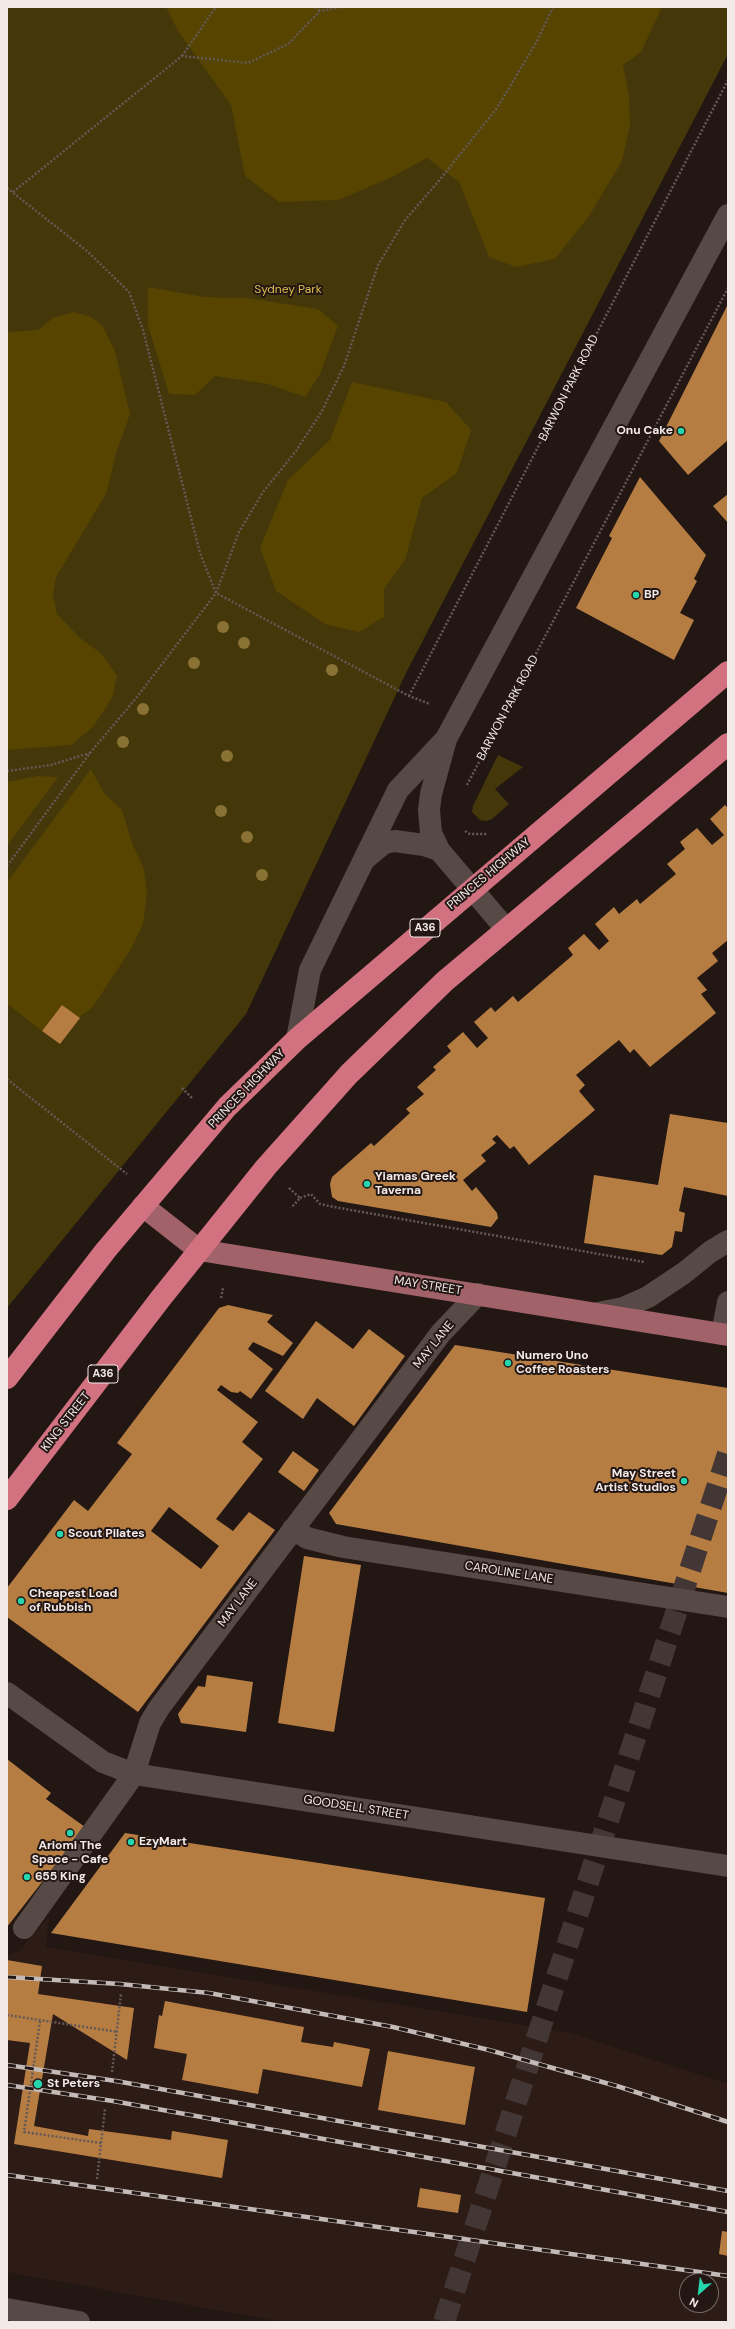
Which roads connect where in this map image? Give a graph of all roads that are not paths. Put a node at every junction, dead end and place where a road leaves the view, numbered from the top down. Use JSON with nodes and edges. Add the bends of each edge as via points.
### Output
{"nodes":[{"id":1,"x":728,"y":215,"type":"edge"},
{"id":2,"x":728,"y":672,"type":"edge"},
{"id":3,"x":446,"y":739,"type":"junction"},
{"id":4,"x":728,"y":744,"type":"edge"},
{"id":5,"x":439,"y":850,"type":"junction"},
{"id":6,"x":365,"y":859,"type":"junction"},
{"id":7,"x":472,"y":888,"type":"junction"},
{"id":8,"x":506,"y":929,"type":"junction"},
{"id":9,"x":297,"y":1039,"type":"junction"},
{"id":10,"x":143,"y":1206,"type":"junction"},
{"id":11,"x":728,"y":1241,"type":"edge"},
{"id":12,"x":199,"y":1250,"type":"junction"},
{"id":13,"x":478,"y":1294,"type":"junction"},
{"id":14,"x":728,"y":1302,"type":"edge"},
{"id":15,"x":598,"y":1313,"type":"junction"},
{"id":16,"x":725,"y":1334,"type":"edge"},
{"id":17,"x":7,"y":1378,"type":"edge"},
{"id":18,"x":7,"y":1499,"type":"edge"},
{"id":19,"x":293,"y":1529,"type":"junction"},
{"id":20,"x":728,"y":1607,"type":"edge"},
{"id":21,"x":7,"y":1694,"type":"edge"},
{"id":22,"x":134,"y":1774,"type":"junction"},
{"id":23,"x":728,"y":1866,"type":"edge"},
{"id":24,"x":24,"y":1928,"type":"dead end"},
{"id":25,"x":7,"y":2309,"type":"edge"},
{"id":26,"x":79,"y":2322,"type":"edge"}],
"edges":[{"from":1,"to":3,"type":"street"},
{"from":2,"to":7,"type":"highway","name":"PRINCES HIGHWAY","number":"A36"},
{"from":3,"to":5,"type":"street","via":[[429,810],[431,833]]},
{"from":3,"to":6,"type":"street","via":[[398,790]]},
{"from":4,"to":8,"type":"highway","number":"A36"},
{"from":5,"to":6,"type":"street","via":[[395,841],[384,843]]},
{"from":5,"to":7,"type":"street"},
{"from":6,"to":9,"type":"street","via":[[310,970]]},
{"from":7,"to":8,"type":"street"},
{"from":7,"to":9,"type":"highway","name":"PRINCES HIGHWAY","number":"A36"},
{"from":8,"to":12,"type":"highway","number":"A36","via":[[440,986],[349,1074],[276,1154]]},
{"from":9,"to":10,"type":"highway","name":"PRINCES HIGHWAY","number":"A36","via":[[227,1107]]},
{"from":10,"to":12,"type":"main road","name":"MAY STREET"},
{"from":10,"to":17,"type":"highway","number":"A36"},
{"from":11,"to":15,"type":"street","via":[[648,1297],[623,1308]]},
{"from":12,"to":13,"type":"main road","name":"MAY STREET"},
{"from":12,"to":18,"type":"highway","name":"KING STREET","number":"A36"},
{"from":13,"to":15,"type":"main road","name":"MAY STREET"},
{"from":13,"to":19,"type":"street","name":"MAY LANE","via":[[441,1333]]},
{"from":14,"to":16,"type":"street"},
{"from":15,"to":16,"type":"main road","name":"MAY STREET"},
{"from":19,"to":20,"type":"street","name":"CAROLINE LANE","via":[[307,1538],[343,1547]]},
{"from":19,"to":22,"type":"street","name":"MAY LANE","via":[[159,1708],[150,1723]]},
{"from":21,"to":22,"type":"street","name":"GOODSELL STREET","via":[[103,1762]]},
{"from":22,"to":23,"type":"street","name":"GOODSELL STREET"},
{"from":22,"to":24,"type":"street","name":"MAY LANE"},
{"from":25,"to":26,"type":"street"}]}
